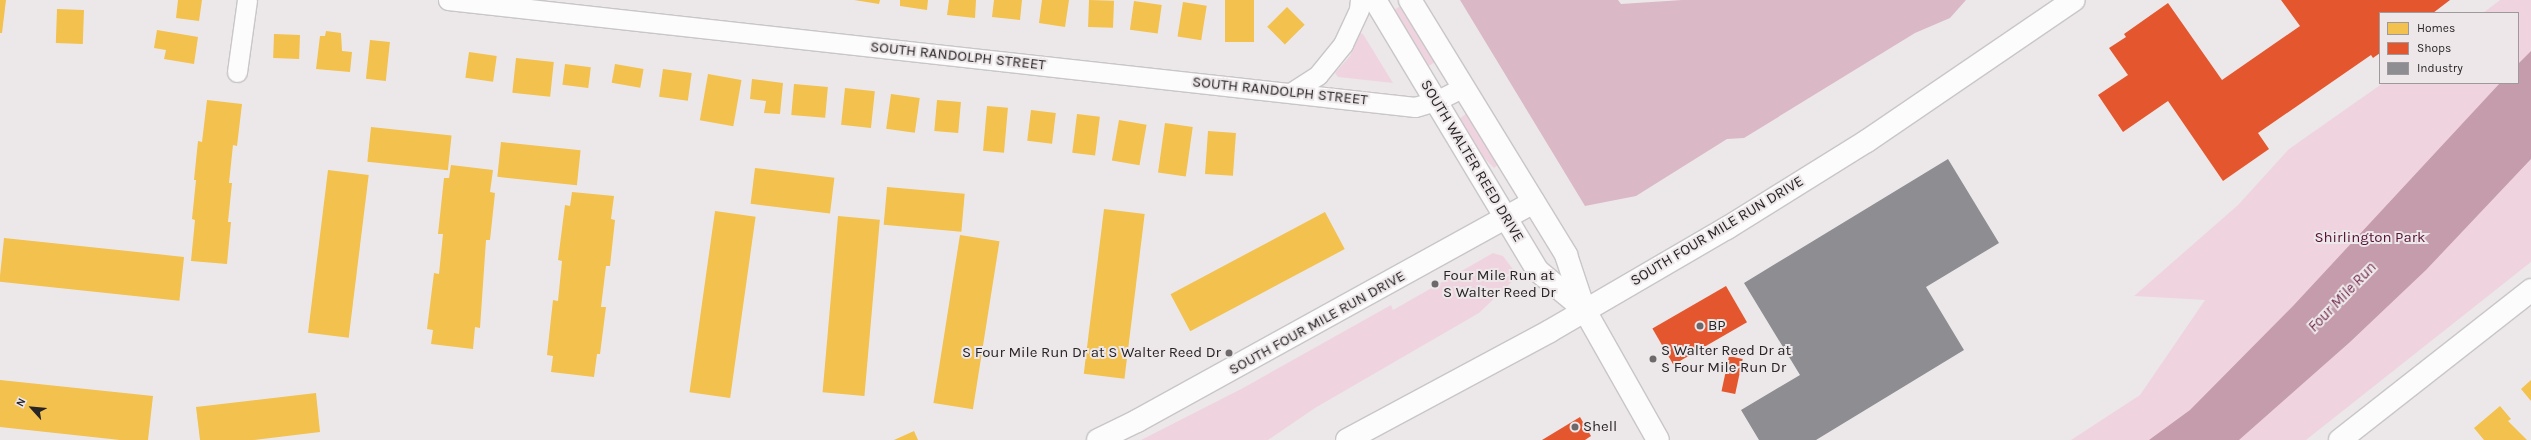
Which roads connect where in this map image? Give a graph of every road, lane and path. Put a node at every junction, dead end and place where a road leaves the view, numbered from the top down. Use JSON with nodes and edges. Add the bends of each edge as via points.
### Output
{"nodes":[{"id":1,"x":247,"y":0,"type":"edge"},
{"id":2,"x":448,"y":0,"type":"edge"},
{"id":3,"x":1360,"y":0,"type":"edge"},
{"id":4,"x":1375,"y":0,"type":"edge"},
{"id":5,"x":1410,"y":0,"type":"edge"},
{"id":6,"x":2074,"y":0,"type":"edge"},
{"id":7,"x":237,"y":72,"type":"dead end"},
{"id":8,"x":1463,"y":87,"type":"junction"},
{"id":9,"x":1292,"y":92,"type":"junction"},
{"id":10,"x":1436,"y":101,"type":"junction"},
{"id":11,"x":1534,"y":202,"type":"junction"},
{"id":12,"x":1506,"y":219,"type":"junction"},
{"id":13,"x":2531,"y":290,"type":"edge"},
{"id":14,"x":1584,"y":309,"type":"junction"},
{"id":15,"x":1098,"y":440,"type":"edge"},
{"id":16,"x":1347,"y":440,"type":"edge"},
{"id":17,"x":1658,"y":440,"type":"edge"},
{"id":18,"x":2340,"y":440,"type":"edge"}],
"edges":[{"from":1,"to":7,"type":"street"},
{"from":2,"to":9,"type":"street","name":"SOUTH RANDOLPH STREET"},
{"from":3,"to":9,"type":"street","via":[[1359,9],[1344,44],[1318,75]]},
{"from":4,"to":10,"type":"main road","name":"SOUTH WALTER REED DRIVE"},
{"from":5,"to":8,"type":"main road","name":"SOUTH WALTER REED DRIVE"},
{"from":6,"to":14,"type":"main road","name":"SOUTH FOUR MILE RUN DRIVE","via":[[1868,141],[1727,228]]},
{"from":8,"to":10,"type":"street","name":"SOUTH RANDOLPH STREET"},
{"from":8,"to":11,"type":"main road","name":"SOUTH WALTER REED DRIVE"},
{"from":9,"to":10,"type":"street","name":"SOUTH RANDOLPH STREET","via":[[1415,107]]},
{"from":10,"to":12,"type":"main road","name":"SOUTH WALTER REED DRIVE"},
{"from":11,"to":12,"type":"main road","name":"SOUTH FOUR MILE RUN DRIVE"},
{"from":11,"to":14,"type":"main road","name":"SOUTH WALTER REED DRIVE","via":[[1566,255]]},
{"from":12,"to":14,"type":"main road","name":"SOUTH WALTER REED DRIVE","via":[[1538,271]]},
{"from":12,"to":15,"type":"main road","name":"SOUTH FOUR MILE RUN DRIVE","via":[[1144,418]]},
{"from":13,"to":18,"type":"main road"},
{"from":14,"to":16,"type":"main road","name":"SOUTH FOUR MILE RUN DRIVE","via":[[1550,331]]},
{"from":14,"to":17,"type":"main road","name":"SOUTH WALTER REED DRIVE"}]}
